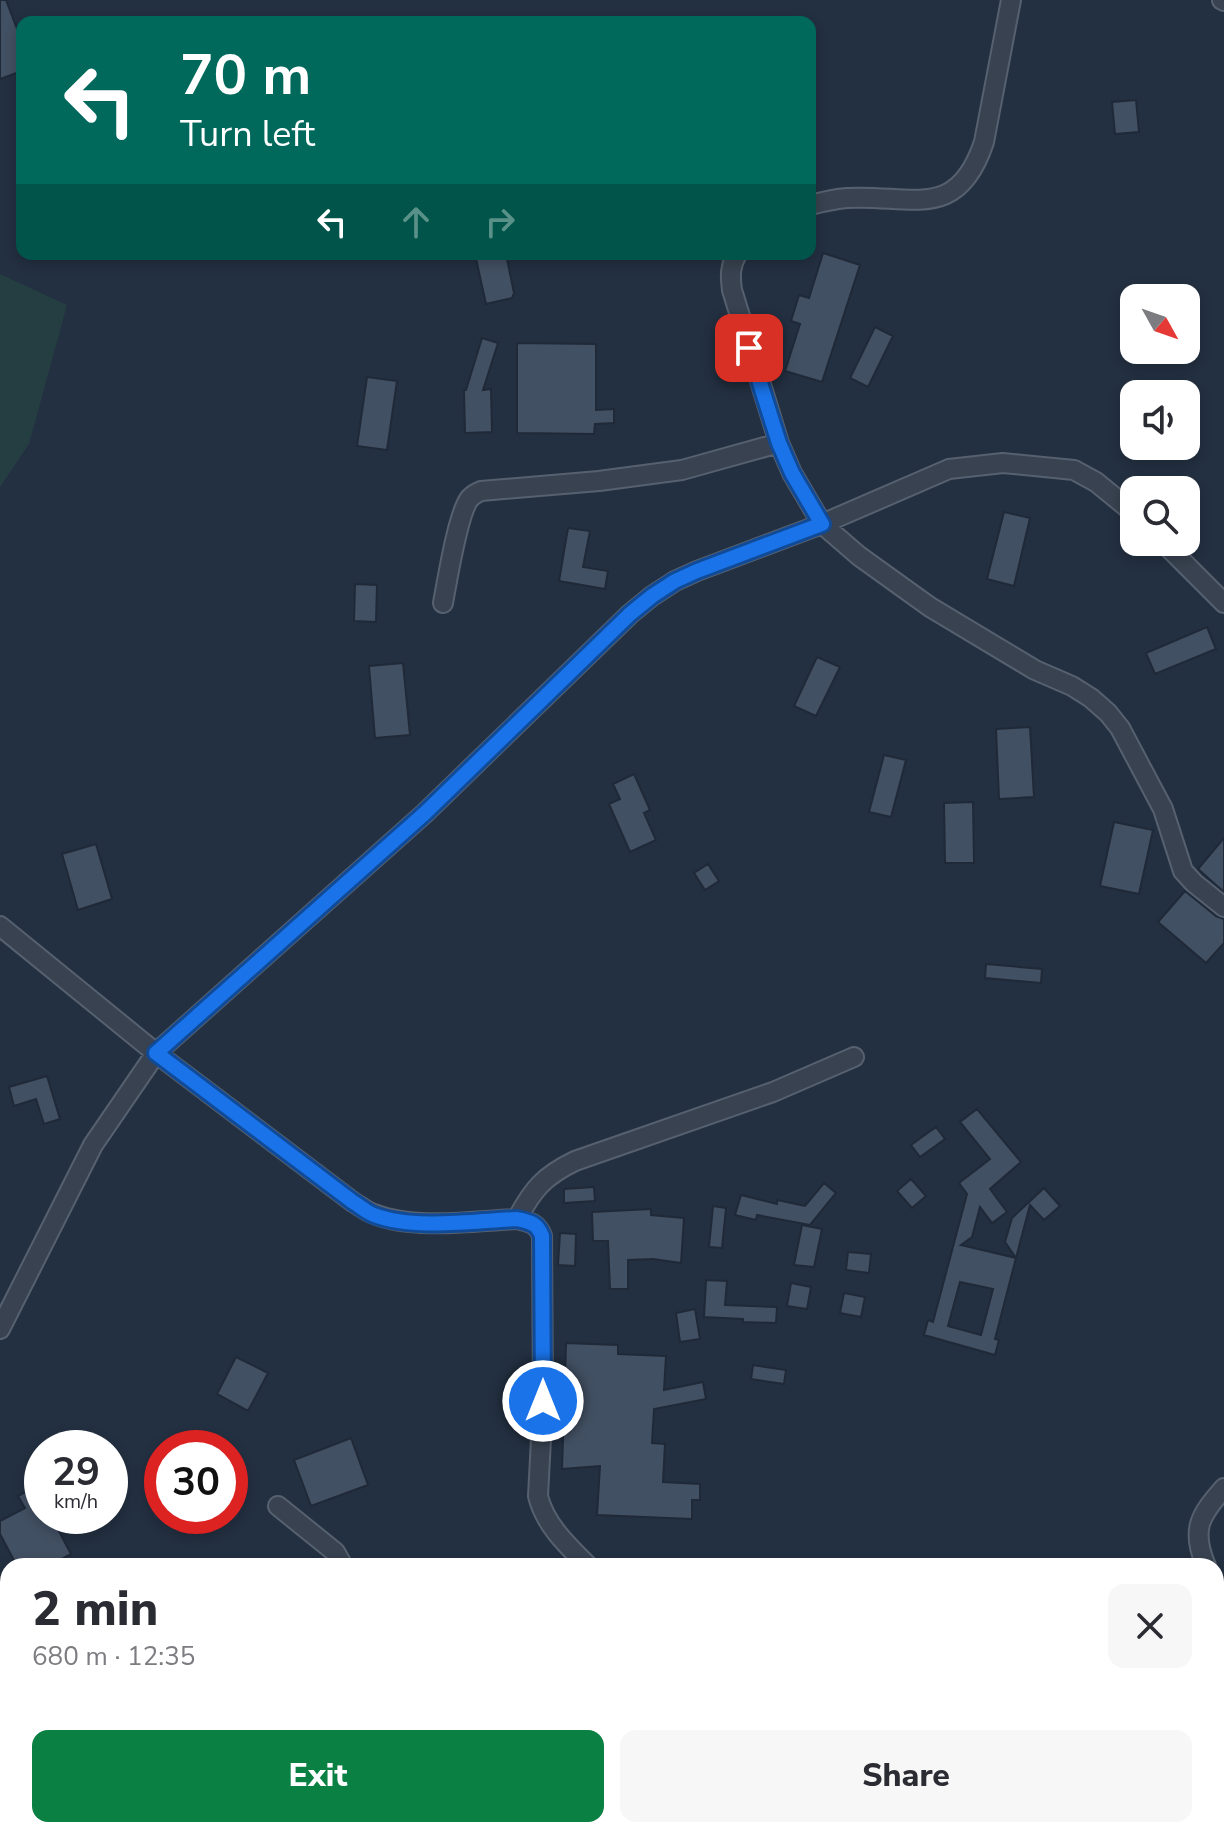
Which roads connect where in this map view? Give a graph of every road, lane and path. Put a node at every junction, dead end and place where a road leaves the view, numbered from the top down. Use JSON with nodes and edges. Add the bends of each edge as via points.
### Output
{"nodes":[{"id":1,"x":1011,"y":0,"type":"edge"},
{"id":2,"x":816,"y":204,"type":"edge"},
{"id":3,"x":733,"y":260,"type":"edge"},
{"id":4,"x":779,"y":443,"type":"junction"},
{"id":5,"x":1120,"y":502,"type":"edge"},
{"id":6,"x":822,"y":524,"type":"junction"},
{"id":7,"x":1177,"y":556,"type":"edge"},
{"id":8,"x":443,"y":603,"type":"dead end"},
{"id":9,"x":1224,"y":603,"type":"edge"},
{"id":10,"x":1224,"y":907,"type":"edge"},
{"id":11,"x":0,"y":926,"type":"edge"},
{"id":12,"x":156,"y":1053,"type":"junction"},
{"id":13,"x":854,"y":1057,"type":"dead end"},
{"id":14,"x":517,"y":1219,"type":"junction"},
{"id":15,"x":0,"y":1329,"type":"edge"},
{"id":16,"x":1224,"y":1488,"type":"edge"},
{"id":17,"x":278,"y":1506,"type":"dead end"},
{"id":18,"x":338,"y":1558,"type":"edge"},
{"id":19,"x":580,"y":1558,"type":"edge"},
{"id":20,"x":1203,"y":1558,"type":"edge"}],
"edges":[{"from":1,"to":2,"type":"street","via":[[984,142],[969,175],[934,199],[846,198]]},
{"from":3,"to":4,"type":"street","via":[[732,290]]},
{"from":4,"to":6,"type":"street"},
{"from":4,"to":8,"type":"street","via":[[682,470],[481,491],[466,504]]},
{"from":5,"to":6,"type":"street","via":[[1074,470],[1003,463],[949,469]]},
{"from":6,"to":10,"type":"street","via":[[930,607],[1035,670],[1072,686],[1108,713],[1163,809],[1183,871]]},
{"from":6,"to":12,"type":"street","via":[[697,571],[652,596],[425,813]]},
{"from":7,"to":9,"type":"street"},
{"from":11,"to":12,"type":"street"},
{"from":12,"to":14,"type":"street","via":[[371,1214],[415,1223]]},
{"from":12,"to":15,"type":"street","via":[[93,1145]]},
{"from":13,"to":14,"type":"street","via":[[773,1092],[575,1161],[544,1179]]},
{"from":14,"to":19,"type":"street","via":[[532,1222],[542,1236],[538,1496],[548,1519]]},
{"from":16,"to":20,"type":"street","via":[[1198,1527]]},
{"from":17,"to":18,"type":"street"}]}
